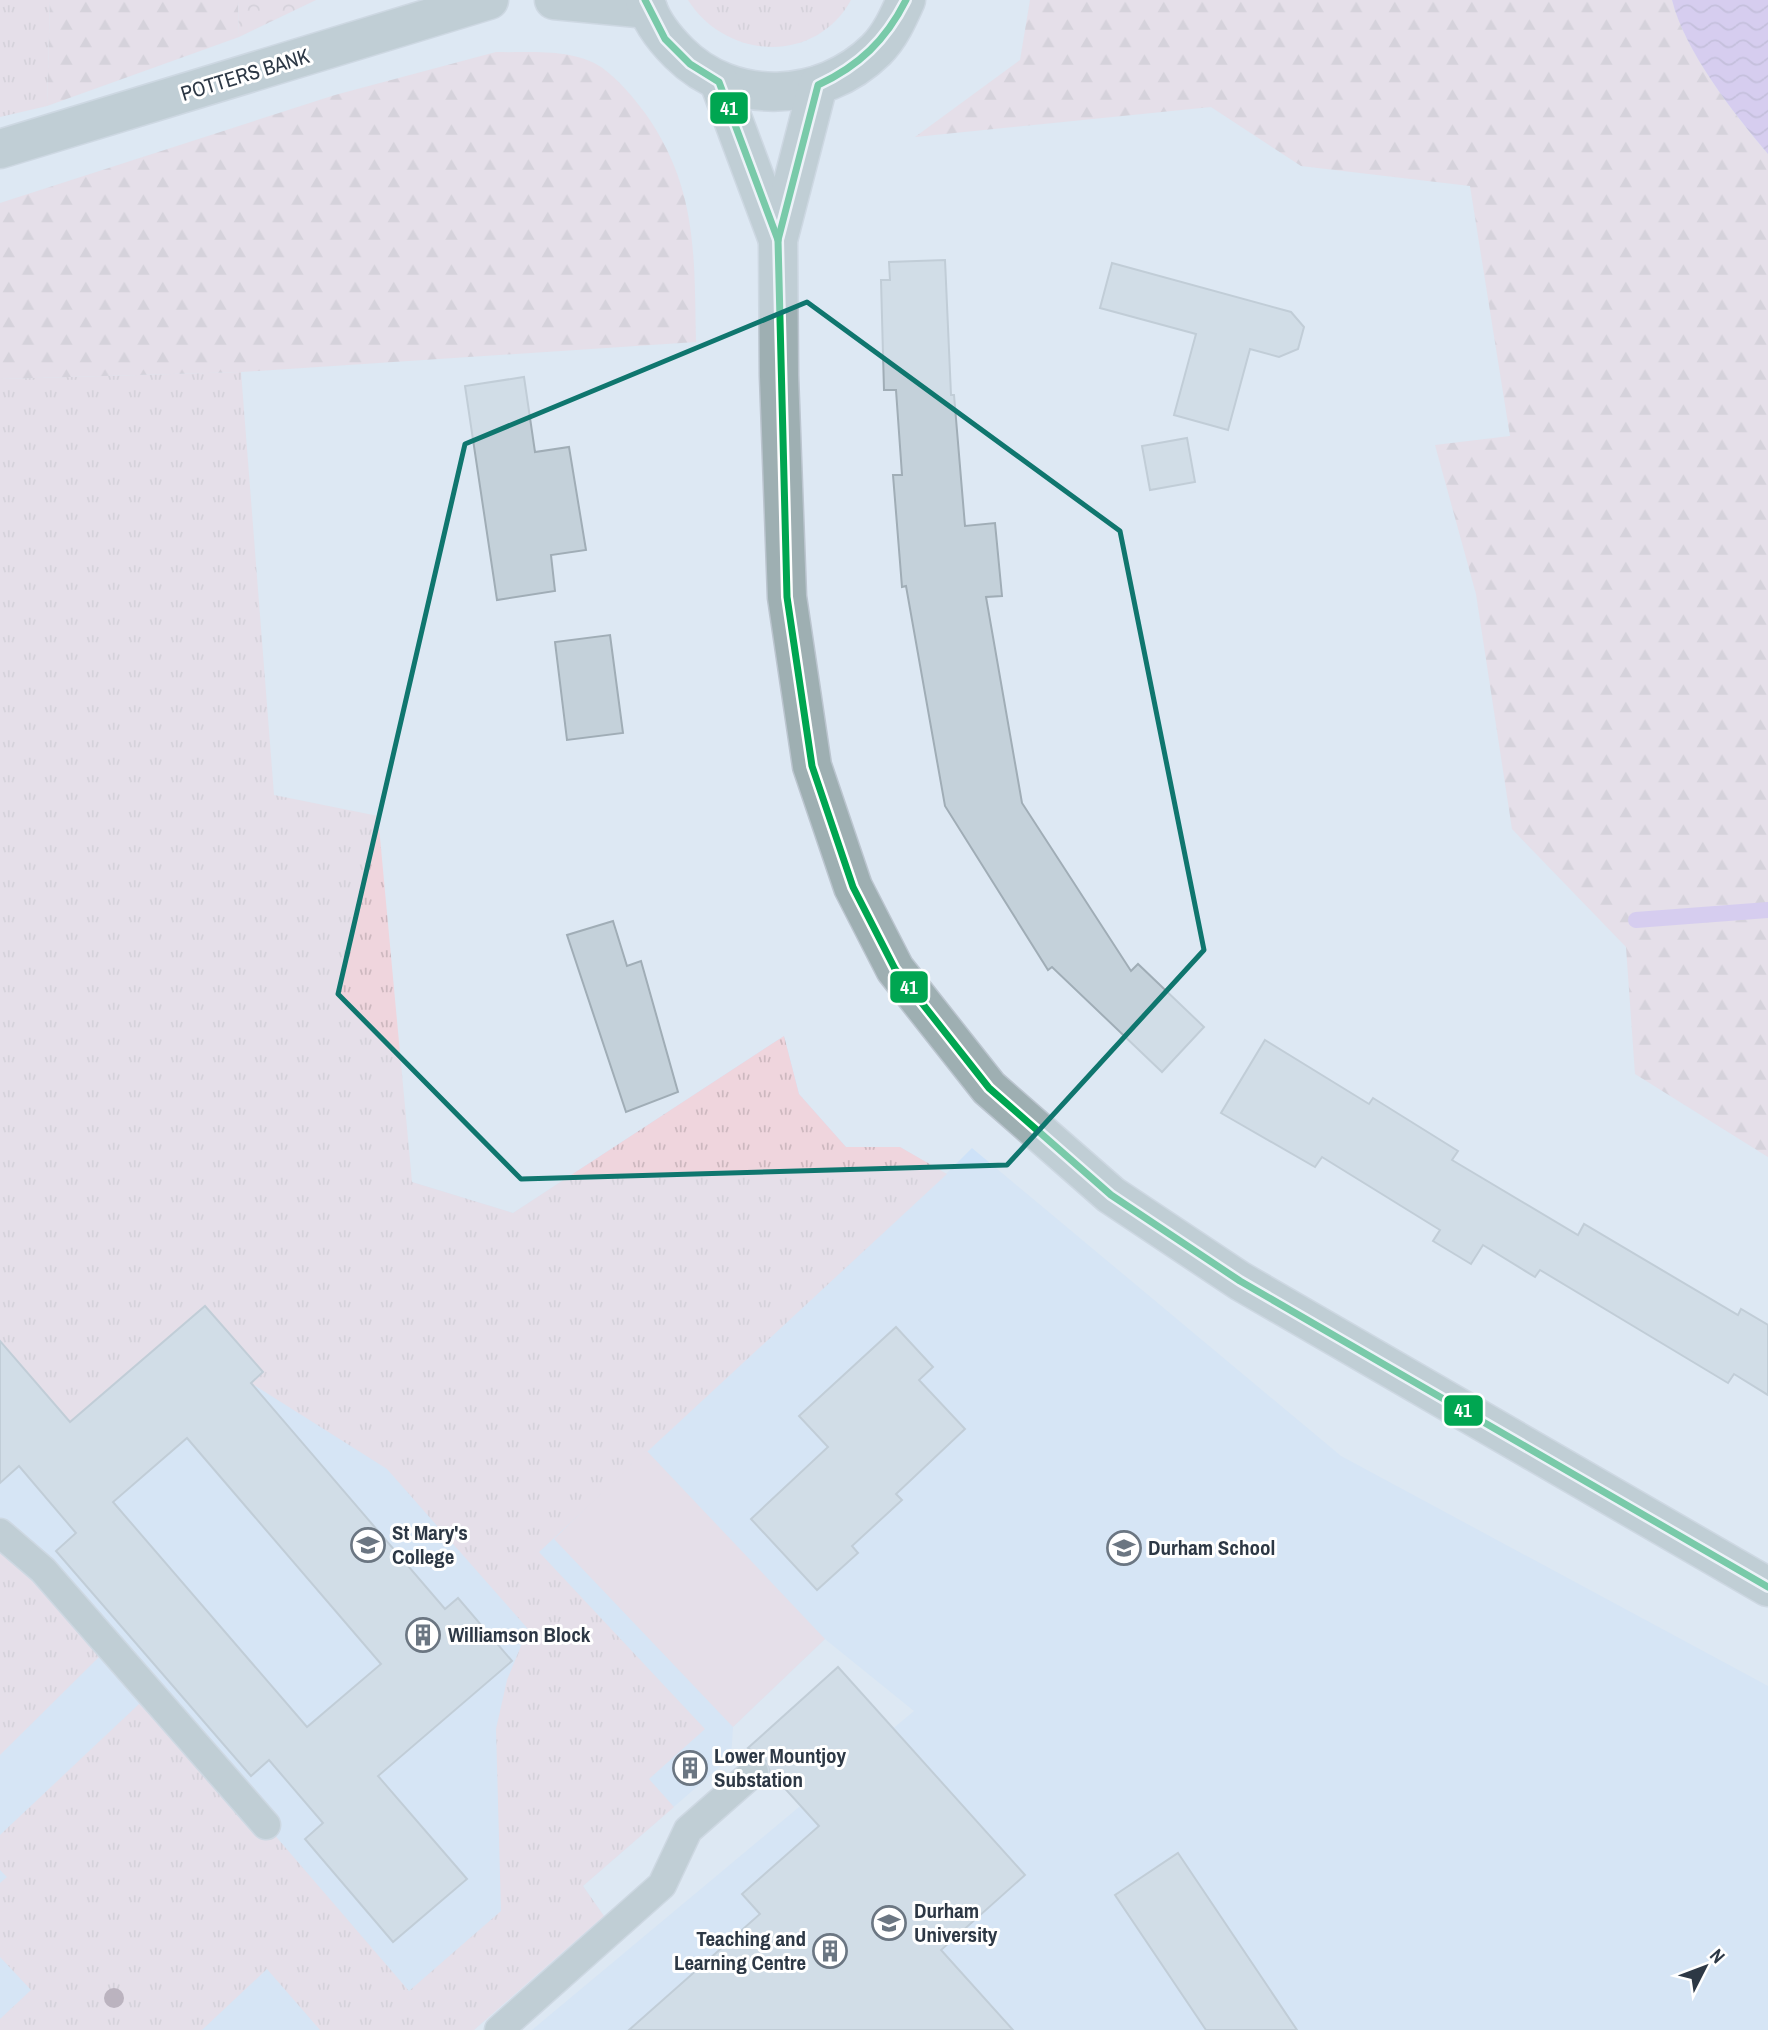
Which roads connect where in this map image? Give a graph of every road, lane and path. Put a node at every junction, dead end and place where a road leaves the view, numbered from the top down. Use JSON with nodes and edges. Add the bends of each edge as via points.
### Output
{"nodes":[{"id":1,"x":489,"y":0,"type":"edge"},
{"id":2,"x":554,"y":0,"type":"edge"},
{"id":3,"x":906,"y":0,"type":"edge"},
{"id":4,"x":646,"y":5,"type":"edge"},
{"id":5,"x":719,"y":82,"type":"junction"},
{"id":6,"x":818,"y":86,"type":"junction"},
{"id":7,"x":0,"y":149,"type":"edge"},
{"id":8,"x":778,"y":240,"type":"junction"},
{"id":9,"x":0,"y":1533,"type":"edge"},
{"id":10,"x":1768,"y":1587,"type":"edge"},
{"id":11,"x":754,"y":1772,"type":"dead end"},
{"id":12,"x":267,"y":1825,"type":"dead end"},
{"id":13,"x":499,"y":2030,"type":"edge"}],
"edges":[{"from":1,"to":7,"type":"street","name":"POTTERS BANK"},
{"from":2,"to":4,"type":"street"},
{"from":3,"to":6,"type":"street","via":[[895,25],[875,50]]},
{"from":4,"to":5,"type":"street","via":[[665,39],[690,64]]},
{"from":5,"to":6,"type":"street","via":[[785,93]]},
{"from":5,"to":8,"type":"street"},
{"from":6,"to":8,"type":"street"},
{"from":8,"to":10,"type":"street","via":[[787,597],[812,766],[853,887],[902,979],[989,1088],[1111,1195],[1240,1281]]},
{"from":9,"to":12,"type":"lane","via":[[43,1570]]},
{"from":11,"to":13,"type":"lane","via":[[688,1829],[662,1885]]}]}
